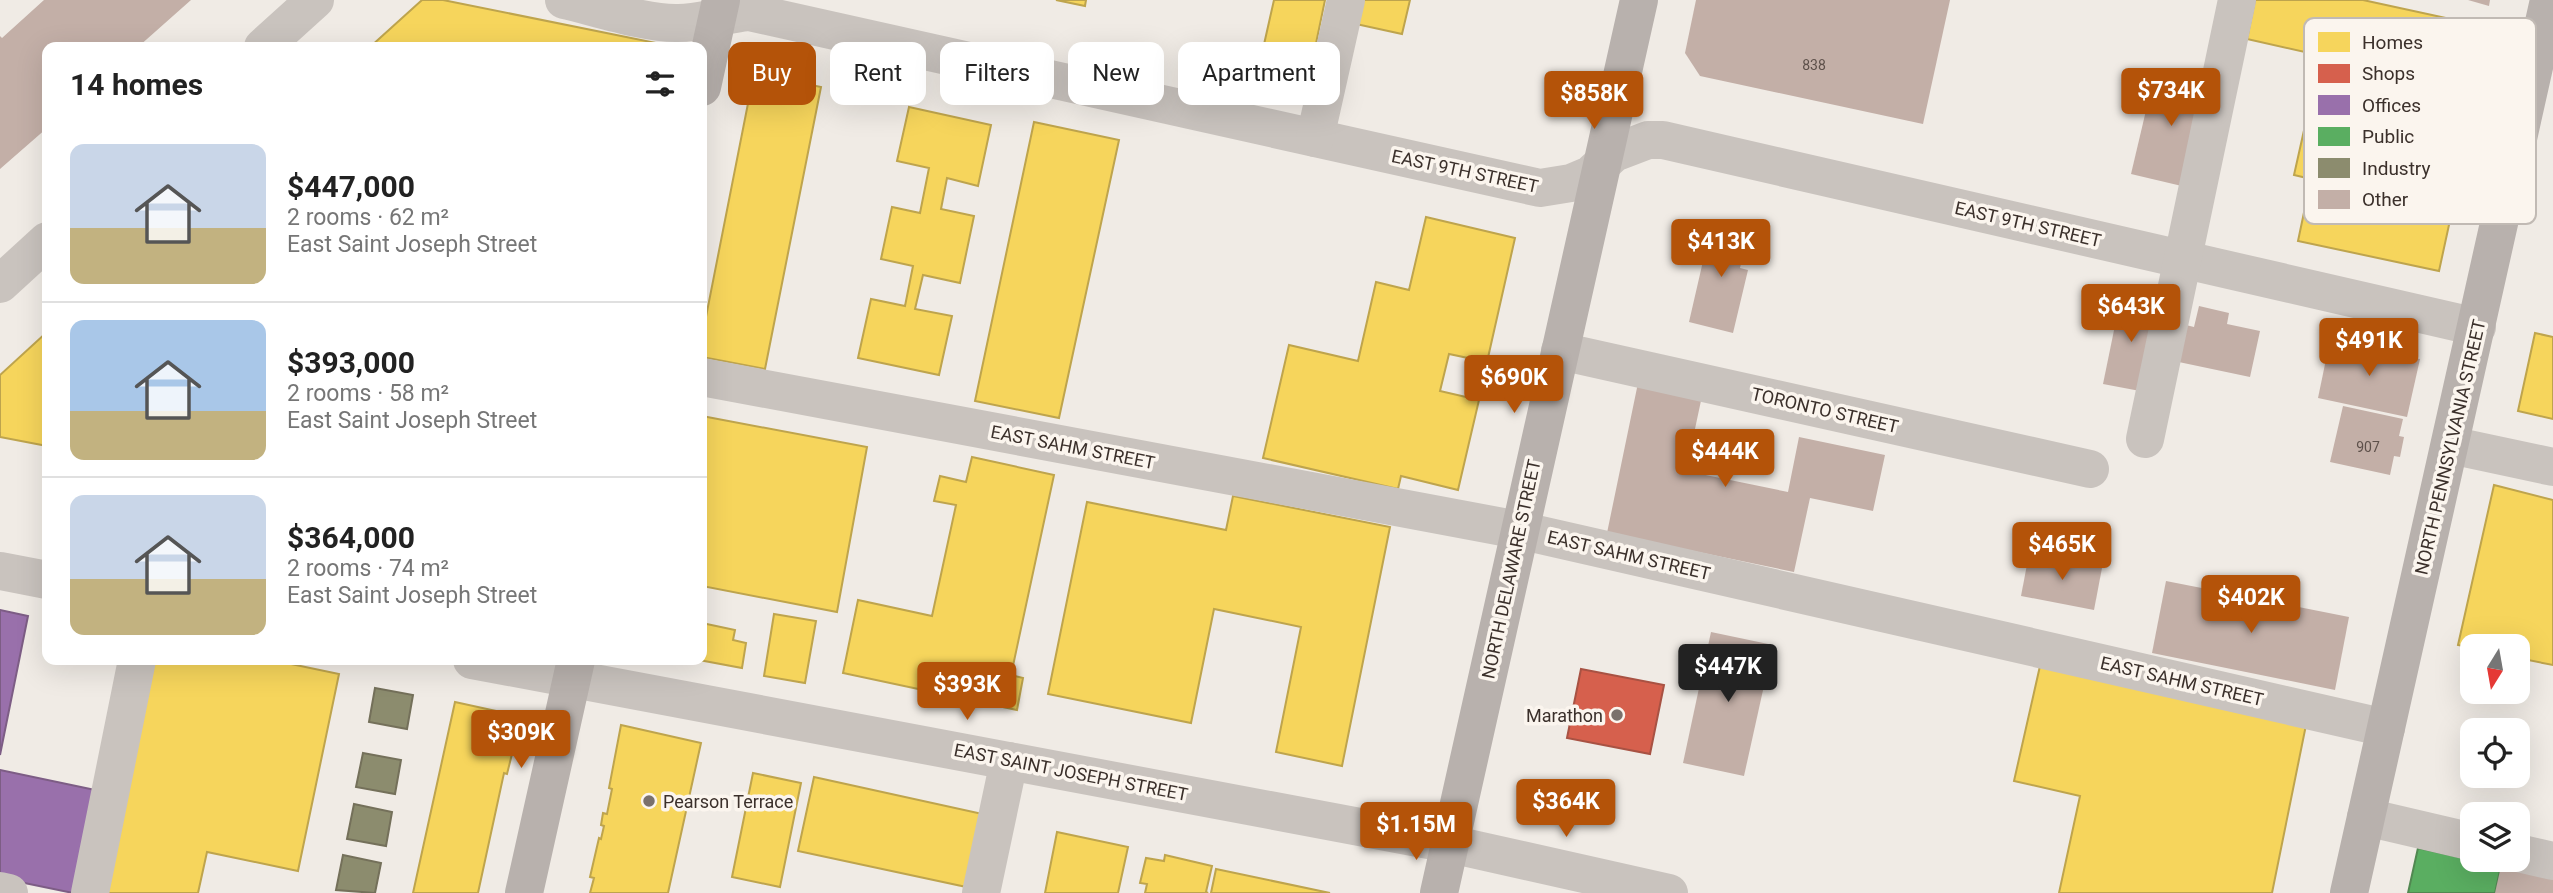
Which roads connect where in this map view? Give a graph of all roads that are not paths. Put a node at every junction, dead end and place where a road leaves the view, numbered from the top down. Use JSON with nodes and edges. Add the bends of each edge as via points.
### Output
{"nodes":[{"id":1,"x":315,"y":0,"type":"edge"},
{"id":2,"x":564,"y":0,"type":"edge"},
{"id":3,"x":1346,"y":0,"type":"edge"},
{"id":4,"x":1639,"y":0,"type":"edge"},
{"id":5,"x":2237,"y":0,"type":"edge"},
{"id":6,"x":2549,"y":0,"type":"edge"},
{"id":7,"x":719,"y":9,"type":"edge"},
{"id":8,"x":268,"y":42,"type":"edge"},
{"id":9,"x":2536,"y":55,"type":"edge"},
{"id":10,"x":707,"y":64,"type":"edge"},
{"id":11,"x":1315,"y":138,"type":"junction"},
{"id":12,"x":1601,"y":166,"type":"junction"},
{"id":13,"x":2497,"y":224,"type":"edge"},
{"id":14,"x":42,"y":245,"type":"edge"},
{"id":15,"x":2184,"y":260,"type":"junction"},
{"id":16,"x":3,"y":275,"type":"edge"},
{"id":17,"x":2477,"y":327,"type":"junction"},
{"id":18,"x":1560,"y":351,"type":"junction"},
{"id":19,"x":707,"y":378,"type":"edge"},
{"id":20,"x":2145,"y":439,"type":"dead end"},
{"id":21,"x":2451,"y":444,"type":"junction"},
{"id":22,"x":2553,"y":467,"type":"edge"},
{"id":23,"x":2090,"y":469,"type":"dead end"},
{"id":24,"x":1519,"y":530,"type":"junction"},
{"id":25,"x":0,"y":571,"type":"edge"},
{"id":26,"x":42,"y":579,"type":"edge"},
{"id":27,"x":136,"y":665,"type":"edge"},
{"id":28,"x":529,"y":665,"type":"edge"},
{"id":29,"x":574,"y":669,"type":"edge"},
{"id":30,"x":2386,"y":728,"type":"junction"},
{"id":31,"x":1009,"y":761,"type":"junction"},
{"id":32,"x":2366,"y":817,"type":"junction"},
{"id":33,"x":2460,"y":839,"type":"edge"},
{"id":34,"x":1450,"y":844,"type":"junction"},
{"id":35,"x":2530,"y":856,"type":"edge"},
{"id":36,"x":2553,"y":861,"type":"edge"},
{"id":37,"x":0,"y":891,"type":"edge"},
{"id":38,"x":9,"y":893,"type":"edge"},
{"id":39,"x":90,"y":893,"type":"edge"},
{"id":40,"x":524,"y":893,"type":"edge"},
{"id":41,"x":981,"y":893,"type":"edge"},
{"id":42,"x":1439,"y":893,"type":"edge"},
{"id":43,"x":1669,"y":893,"type":"edge"},
{"id":44,"x":2349,"y":893,"type":"edge"}],
"edges":[{"from":1,"to":8,"type":"street"},
{"from":2,"to":7,"type":"street","name":"EAST 9TH STREET","via":[[675,23],[706,21]]},
{"from":3,"to":11,"type":"street"},
{"from":4,"to":12,"type":"main road","name":"NORTH DELAWARE STREET"},
{"from":5,"to":15,"type":"street"},
{"from":6,"to":9,"type":"main road","name":"NORTH PENNSYLVANIA STREET"},
{"from":7,"to":10,"type":"main road"},
{"from":7,"to":11,"type":"street","name":"EAST 9TH STREET"},
{"from":11,"to":12,"type":"street","name":"EAST 9TH STREET","via":[[1540,188],[1572,183]]},
{"from":12,"to":15,"type":"street","name":"EAST 9TH STREET","via":[[1627,147],[1663,140]]},
{"from":12,"to":18,"type":"main road","name":"NORTH DELAWARE STREET"},
{"from":13,"to":17,"type":"main road","name":"NORTH PENNSYLVANIA STREET"},
{"from":14,"to":16,"type":"street"},
{"from":15,"to":17,"type":"street","name":"EAST 9TH STREET"},
{"from":15,"to":20,"type":"street"},
{"from":17,"to":21,"type":"main road","name":"NORTH PENNSYLVANIA STREET"},
{"from":18,"to":23,"type":"street","name":"TORONTO STREET"},
{"from":18,"to":24,"type":"main road","name":"NORTH DELAWARE STREET"},
{"from":19,"to":24,"type":"street","name":"EAST SAHM STREET"},
{"from":21,"to":22,"type":"street"},
{"from":21,"to":30,"type":"main road","name":"NORTH PENNSYLVANIA STREET"},
{"from":24,"to":30,"type":"street","name":"EAST SAHM STREET"},
{"from":24,"to":34,"type":"main road","name":"NORTH DELAWARE STREET"},
{"from":25,"to":26,"type":"street"},
{"from":27,"to":39,"type":"street"},
{"from":28,"to":29,"type":"street","name":"EAST SAINT JOSEPH STREET"},
{"from":29,"to":31,"type":"street","name":"EAST SAINT JOSEPH STREET"},
{"from":29,"to":40,"type":"main road"},
{"from":30,"to":32,"type":"main road","name":"NORTH PENNSYLVANIA STREET"},
{"from":31,"to":34,"type":"street","name":"EAST SAINT JOSEPH STREET"},
{"from":31,"to":41,"type":"street"},
{"from":32,"to":33,"type":"street"},
{"from":32,"to":44,"type":"main road","name":"NORTH PENNSYLVANIA STREET"},
{"from":34,"to":42,"type":"main road","name":"NORTH DELAWARE STREET"},
{"from":34,"to":43,"type":"street","name":"EAST SAINT JOSEPH STREET"},
{"from":35,"to":36,"type":"street"},
{"from":37,"to":38,"type":"street"}]}
